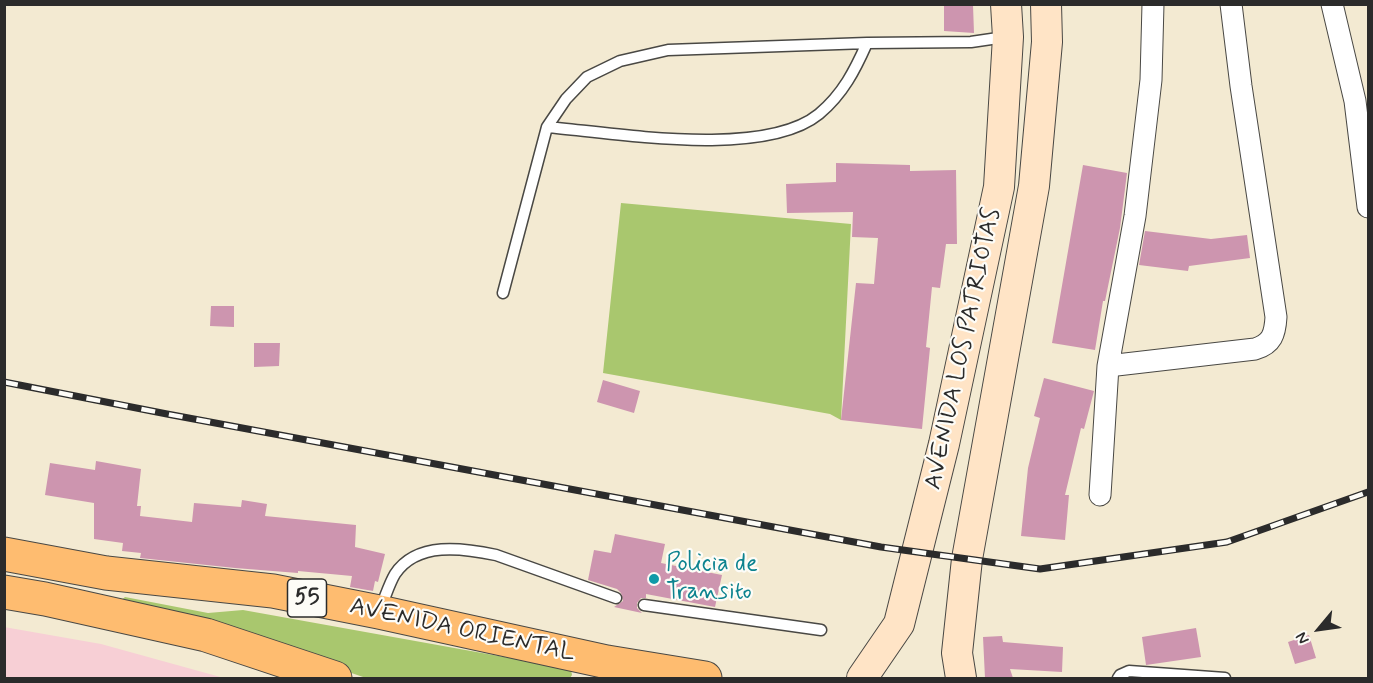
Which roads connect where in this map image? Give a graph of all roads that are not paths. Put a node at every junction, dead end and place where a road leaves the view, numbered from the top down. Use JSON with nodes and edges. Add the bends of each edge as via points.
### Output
{"nodes":[{"id":1,"x":1006,"y":4,"type":"edge"},
{"id":2,"x":1046,"y":4,"type":"edge"},
{"id":3,"x":1153,"y":4,"type":"edge"},
{"id":4,"x":1231,"y":4,"type":"edge"},
{"id":5,"x":1332,"y":4,"type":"edge"},
{"id":6,"x":1008,"y":37,"type":"junction"},
{"id":7,"x":867,"y":43,"type":"junction"},
{"id":8,"x":1362,"y":100,"type":"edge"},
{"id":9,"x":547,"y":127,"type":"junction"},
{"id":10,"x":1368,"y":207,"type":"edge"},
{"id":11,"x":503,"y":293,"type":"dead end"},
{"id":12,"x":1108,"y":366,"type":"junction"},
{"id":13,"x":1100,"y":495,"type":"dead end"},
{"id":14,"x":4,"y":554,"type":"edge"},
{"id":15,"x":106,"y":573,"type":"junction"},
{"id":16,"x":4,"y":592,"type":"edge"},
{"id":17,"x":616,"y":598,"type":"dead end"},
{"id":18,"x":644,"y":605,"type":"dead end"},
{"id":19,"x":96,"y":610,"type":"junction"},
{"id":20,"x":379,"y":612,"type":"junction"},
{"id":21,"x":821,"y":630,"type":"dead end"},
{"id":22,"x":599,"y":670,"type":"edge"},
{"id":23,"x":336,"y":678,"type":"edge"},
{"id":24,"x":705,"y":678,"type":"edge"},
{"id":25,"x":862,"y":678,"type":"edge"},
{"id":26,"x":961,"y":678,"type":"edge"},
{"id":27,"x":1118,"y":678,"type":"edge"},
{"id":28,"x":1225,"y":678,"type":"edge"}],
"edges":[{"from":1,"to":6,"type":"main road","name":"AVENIDA LOS PATRIOTAS"},
{"from":2,"to":26,"type":"main road","name":"AVENIDA LOS PATRIOTAS","via":[[1047,42],[1034,186],[967,559],[957,653]]},
{"from":3,"to":12,"type":"street","via":[[1151,80],[1135,216]]},
{"from":4,"to":12,"type":"street","via":[[1275,331],[1272,339],[1255,349]]},
{"from":5,"to":8,"type":"street"},
{"from":6,"to":7,"type":"lane","via":[[971,42]]},
{"from":6,"to":25,"type":"main road","name":"AVENIDA LOS PATRIOTAS","via":[[999,187],[944,444],[899,624]]},
{"from":7,"to":9,"type":"lane","via":[[668,50],[620,61],[587,77]]},
{"from":7,"to":9,"type":"lane","via":[[851,78],[836,98],[819,114],[794,128],[750,138],[699,141]]},
{"from":8,"to":10,"type":"street"},
{"from":9,"to":11,"type":"lane"},
{"from":12,"to":13,"type":"street"},
{"from":14,"to":15,"type":"main road","name":"AVENIDA ORIENTAL","number":"55"},
{"from":15,"to":19,"type":"main road"},
{"from":15,"to":20,"type":"main road","name":"AVENIDA ORIENTAL","number":"55","via":[[273,591]]},
{"from":16,"to":19,"type":"main road"},
{"from":17,"to":20,"type":"lane","via":[[496,555],[441,549],[415,555],[400,568]]},
{"from":18,"to":21,"type":"lane"},
{"from":19,"to":23,"type":"main road","via":[[206,635]]},
{"from":20,"to":22,"type":"main road","name":"AVENIDA ORIENTAL","number":"55"},
{"from":22,"to":24,"type":"main road","name":"AVENIDA ORIENTAL","number":"55"},
{"from":27,"to":28,"type":"lane","via":[[1129,671]]}]}
